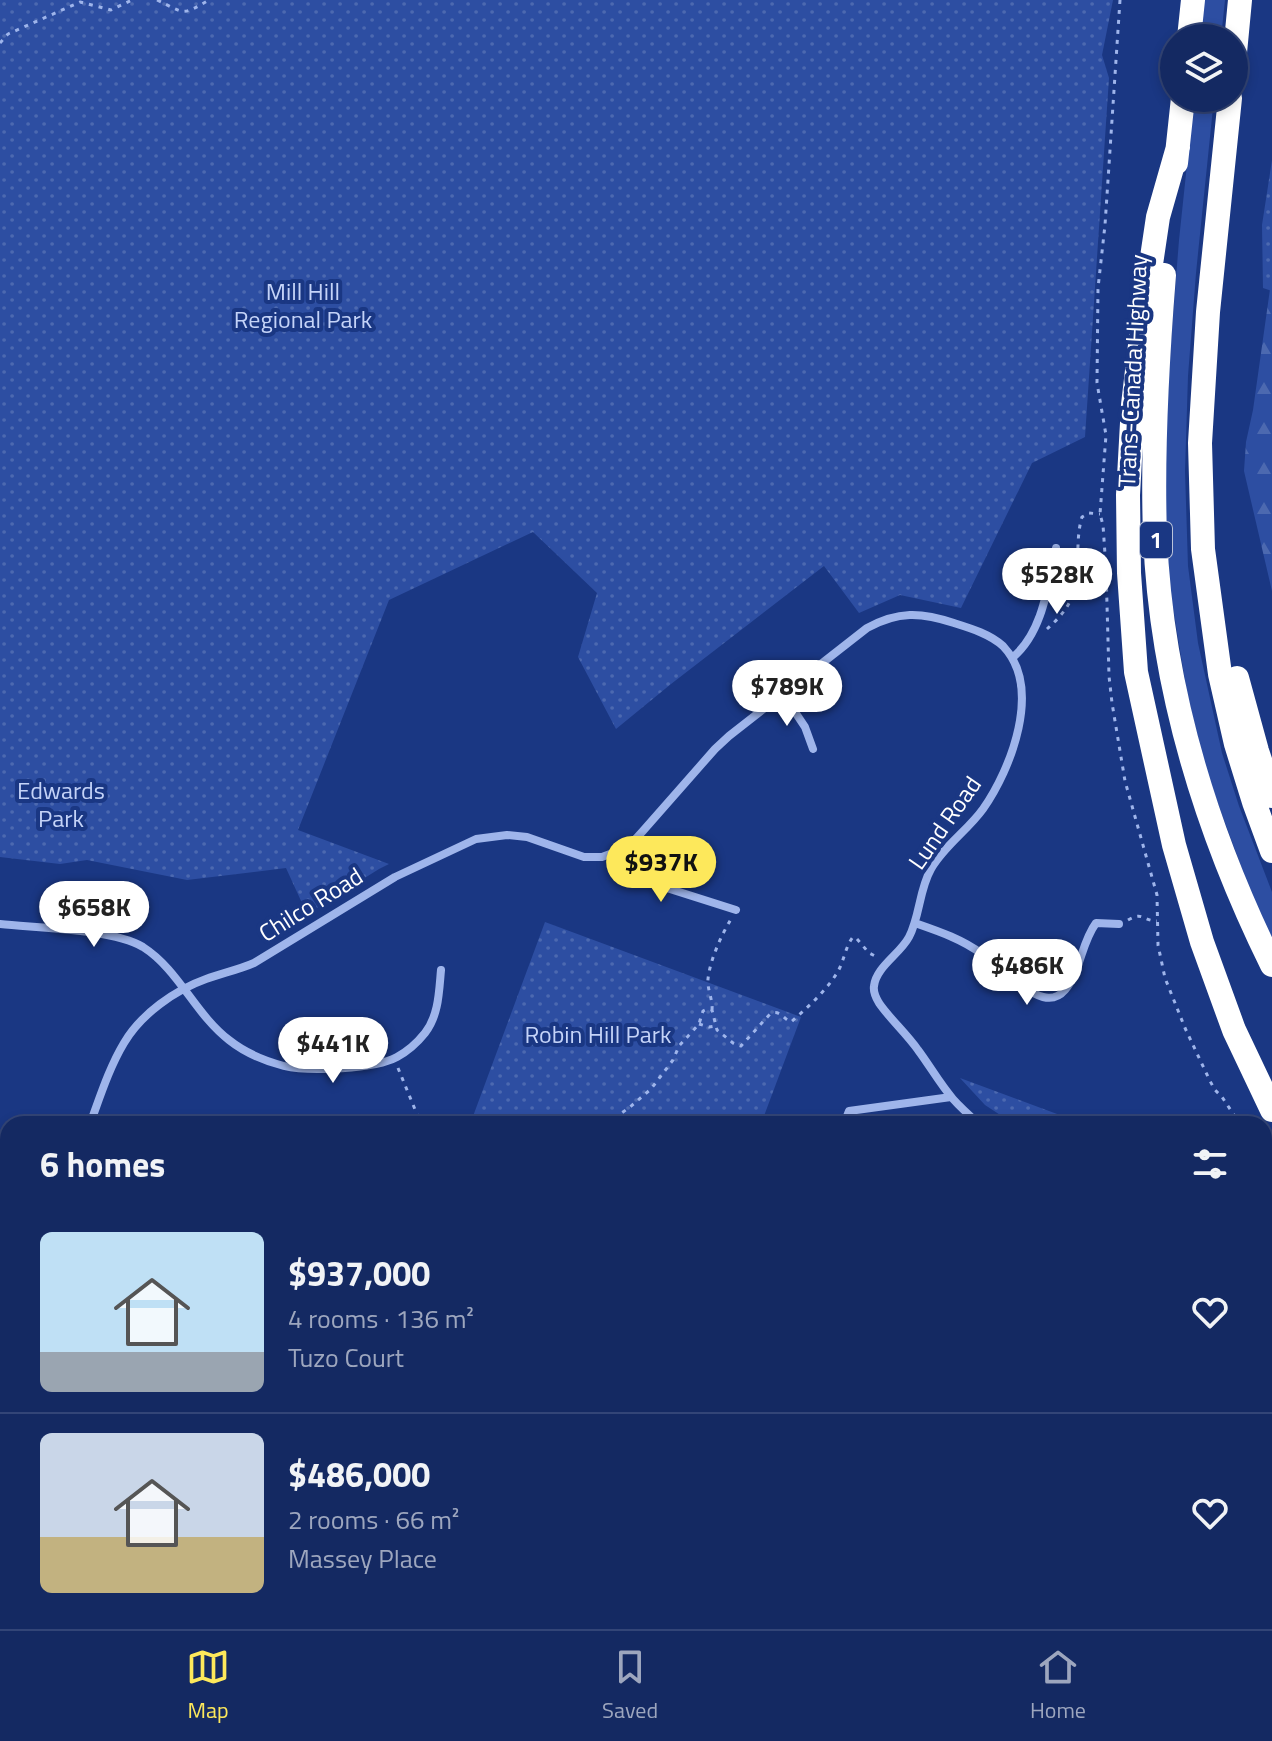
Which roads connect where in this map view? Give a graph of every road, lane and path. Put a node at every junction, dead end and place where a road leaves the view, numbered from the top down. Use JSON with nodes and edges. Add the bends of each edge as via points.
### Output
{"nodes":[{"id":1,"x":132,"y":0,"type":"edge"},
{"id":2,"x":157,"y":0,"type":"edge"},
{"id":3,"x":209,"y":0,"type":"edge"},
{"id":4,"x":1193,"y":0,"type":"edge"},
{"id":5,"x":1240,"y":0,"type":"edge"},
{"id":6,"x":1190,"y":24,"type":"edge"},
{"id":7,"x":1238,"y":24,"type":"edge"},
{"id":8,"x":0,"y":43,"type":"edge"},
{"id":9,"x":1182,"y":112,"type":"edge"},
{"id":10,"x":1229,"y":112,"type":"edge"},
{"id":11,"x":1178,"y":147,"type":"junction"},
{"id":12,"x":1200,"y":443,"type":"junction"},
{"id":13,"x":1100,"y":514,"type":"dead end"},
{"id":14,"x":1056,"y":548,"type":"dead end"},
{"id":15,"x":1032,"y":631,"type":"junction"},
{"id":16,"x":1012,"y":658,"type":"junction"},
{"id":17,"x":783,"y":694,"type":"junction"},
{"id":18,"x":813,"y":749,"type":"dead end"},
{"id":19,"x":1272,"y":796,"type":"edge"},
{"id":20,"x":618,"y":851,"type":"junction"},
{"id":21,"x":1272,"y":851,"type":"edge"},
{"id":22,"x":736,"y":910,"type":"joint"},
{"id":23,"x":1157,"y":921,"type":"dead end"},
{"id":24,"x":915,"y":923,"type":"junction"},
{"id":25,"x":0,"y":924,"type":"edge"},
{"id":26,"x":1119,"y":924,"type":"joint"},
{"id":27,"x":886,"y":965,"type":"junction"},
{"id":28,"x":1272,"y":965,"type":"edge"},
{"id":29,"x":441,"y":970,"type":"dead end"},
{"id":30,"x":183,"y":990,"type":"junction"},
{"id":31,"x":712,"y":1010,"type":"junction"},
{"id":32,"x":699,"y":1024,"type":"junction"},
{"id":33,"x":715,"y":1026,"type":"junction"},
{"id":34,"x":397,"y":1065,"type":"dead end"},
{"id":35,"x":951,"y":1097,"type":"junction"},
{"id":36,"x":1272,"y":1110,"type":"edge"},
{"id":37,"x":93,"y":1116,"type":"edge"},
{"id":38,"x":418,"y":1116,"type":"edge"},
{"id":39,"x":616,"y":1116,"type":"edge"},
{"id":40,"x":847,"y":1116,"type":"edge"},
{"id":41,"x":971,"y":1116,"type":"edge"}],
"edges":[{"from":1,"to":8,"type":"path","via":[[111,10],[80,2],[8,34]]},
{"from":2,"to":3,"type":"path","via":[[177,11],[190,11]]},
{"from":4,"to":6,"type":"highway"},
{"from":5,"to":7,"type":"highway"},
{"from":9,"to":11,"type":"highway","name":"Trans-Canada Highway","number":"1"},
{"from":10,"to":12,"type":"highway","number":"1"},
{"from":11,"to":28,"type":"highway","name":"Trans-Canada Highway","number":"1","via":[[1154,431],[1161,609],[1199,787],[1241,901]]},
{"from":11,"to":36,"type":"highway","via":[[1158,217],[1133,405],[1128,495],[1136,672],[1174,845],[1202,942],[1234,1030]]},
{"from":12,"to":19,"type":"highway","via":[[1237,680]]},
{"from":12,"to":21,"type":"highway","number":"1","via":[[1203,549],[1220,674],[1236,744]]},
{"from":13,"to":15,"type":"path","via":[[1085,514],[1080,523],[1070,602],[1044,631]]},
{"from":14,"to":15,"type":"street"},
{"from":15,"to":16,"type":"street"},
{"from":16,"to":17,"type":"street","via":[[988,636],[957,624],[927,615],[896,617],[867,628]]},
{"from":16,"to":24,"type":"street","name":"Lund Road","via":[[1022,685],[1009,756],[981,811],[932,867]]},
{"from":17,"to":18,"type":"street"},
{"from":17,"to":20,"type":"street","via":[[715,749],[631,844]]},
{"from":20,"to":22,"type":"street","via":[[651,883]]},
{"from":20,"to":30,"type":"street","name":"Chilco Road","via":[[584,857],[527,837],[476,839],[395,877],[254,963]]},
{"from":22,"to":31,"type":"path","via":[[721,936],[708,981]]},
{"from":23,"to":26,"type":"path","via":[[1138,915]]},
{"from":24,"to":26,"type":"street","via":[[970,946],[1029,990],[1050,998],[1068,986],[1096,923]]},
{"from":24,"to":27,"type":"street","name":"Lund Road"},
{"from":25,"to":30,"type":"street","via":[[123,938],[164,964]]},
{"from":27,"to":33,"type":"path","via":[[853,937],[837,973],[791,1022],[774,1012],[741,1046]]},
{"from":27,"to":35,"type":"street","name":"Lund Road","via":[[874,992]]},
{"from":29,"to":30,"type":"street","via":[[437,1009],[413,1047],[395,1059],[333,1069],[284,1066],[255,1055],[210,1023]]},
{"from":30,"to":37,"type":"street","name":"Chilco Road","via":[[149,1012],[125,1041]]},
{"from":31,"to":32,"type":"path","via":[[703,1011]]},
{"from":31,"to":33,"type":"path"},
{"from":32,"to":33,"type":"path"},
{"from":32,"to":39,"type":"path","via":[[651,1089]]},
{"from":34,"to":38,"type":"path"},
{"from":35,"to":40,"type":"street","via":[[849,1111]]},
{"from":35,"to":41,"type":"street","name":"Lund Road"}]}
